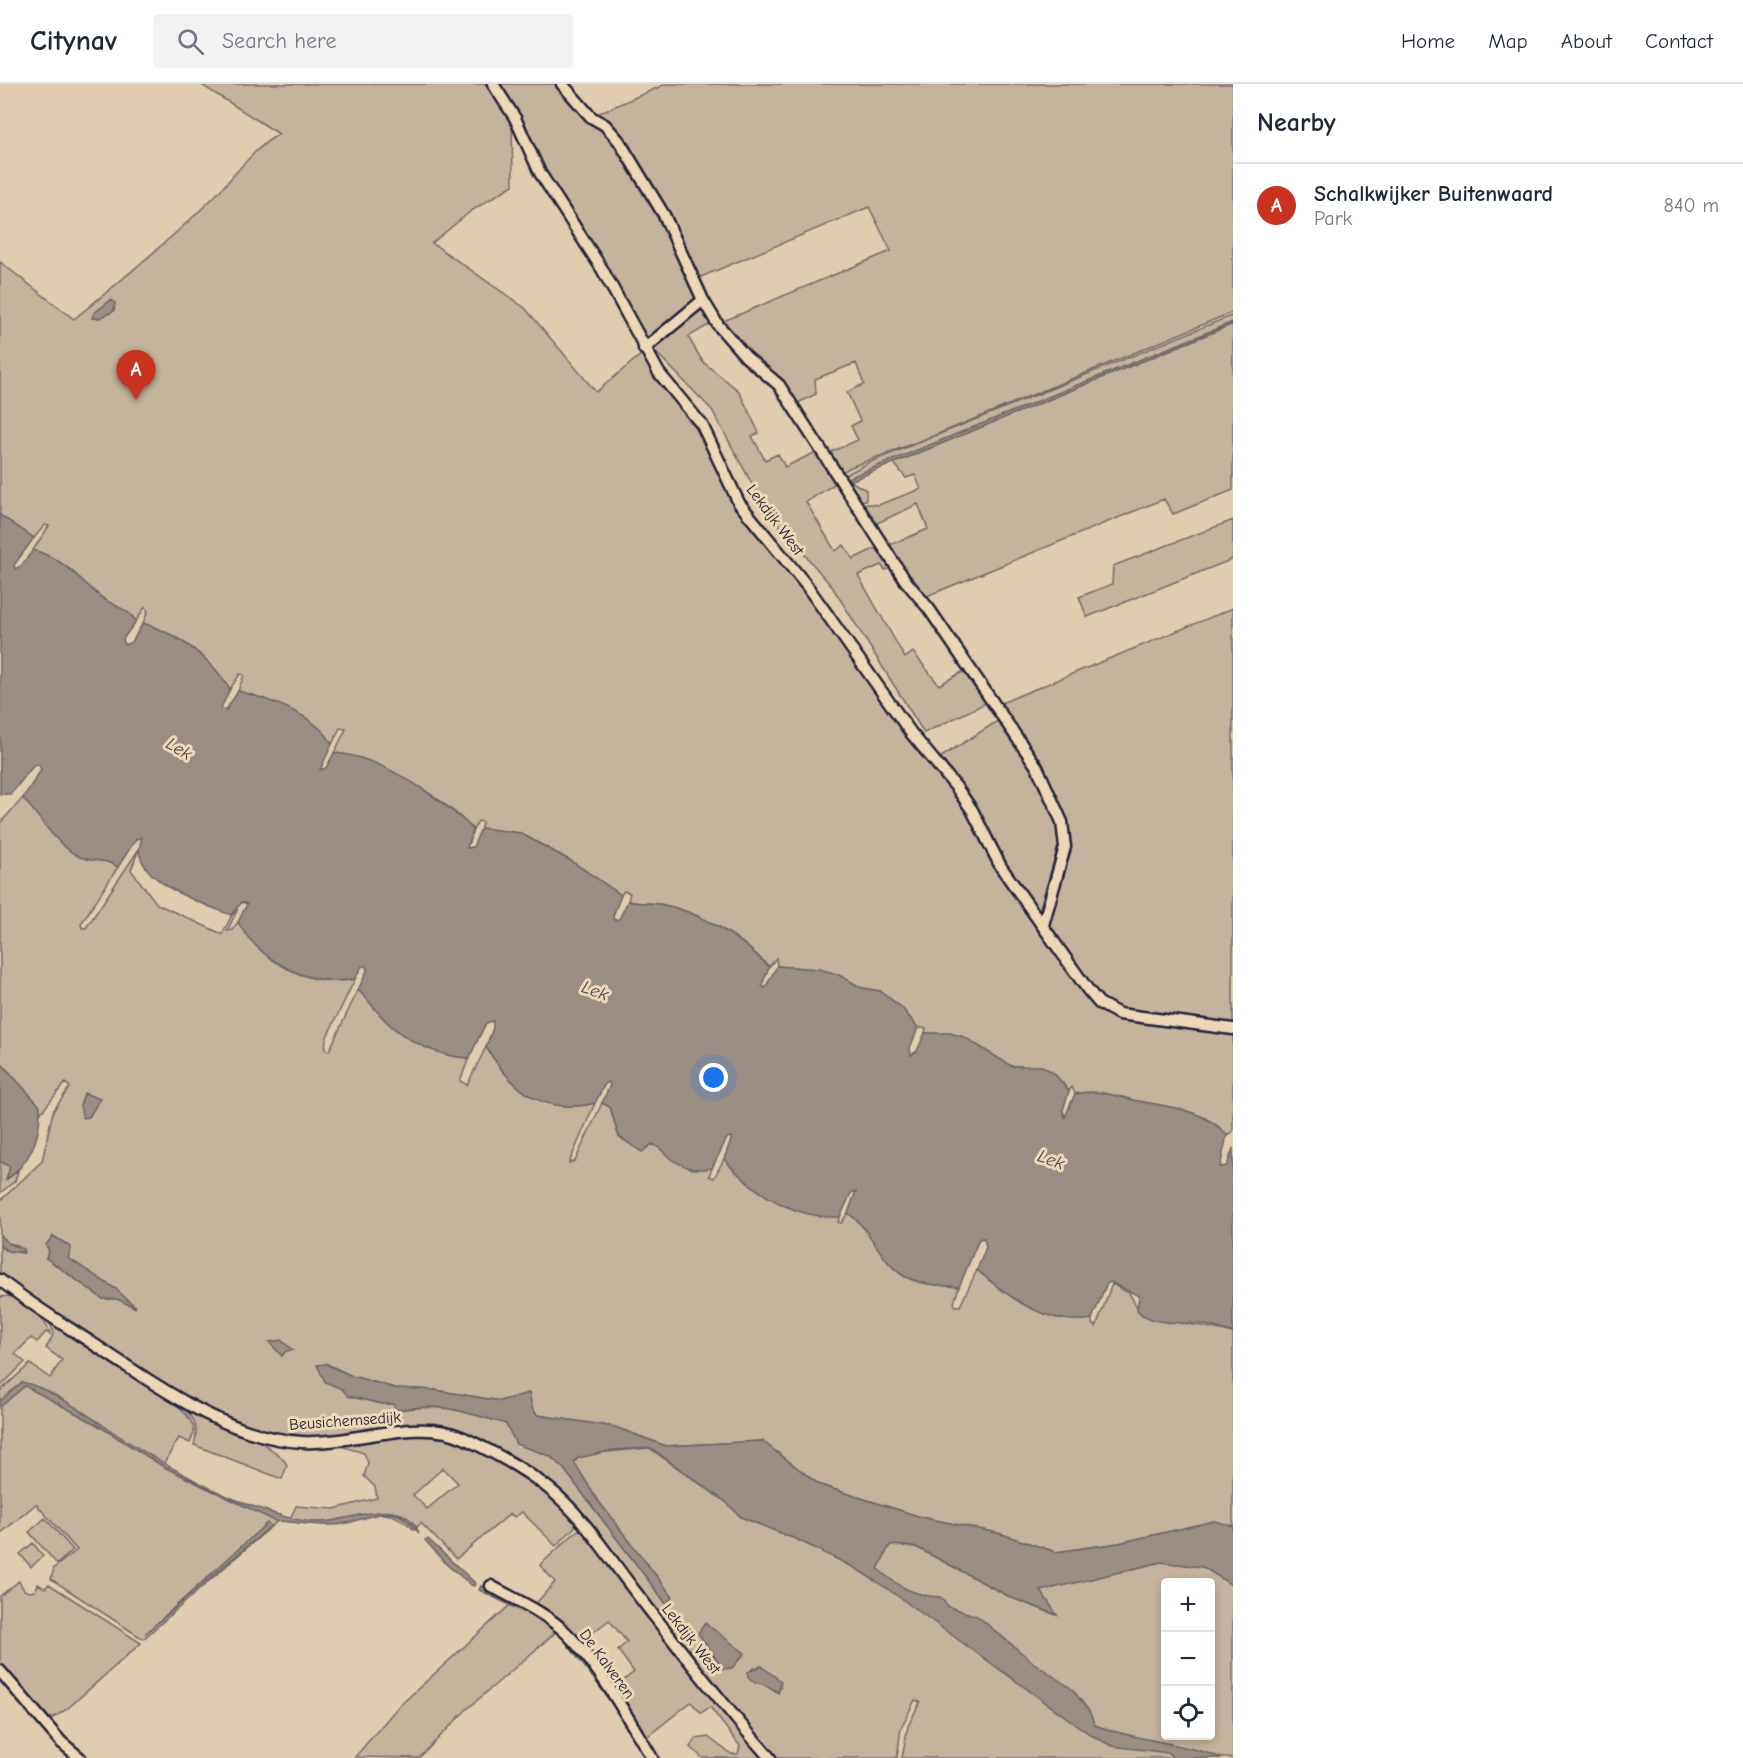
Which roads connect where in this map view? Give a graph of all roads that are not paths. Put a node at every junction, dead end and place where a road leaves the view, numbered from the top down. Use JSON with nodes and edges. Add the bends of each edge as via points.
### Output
{"nodes":[{"id":1,"x":493,"y":84,"type":"edge"},
{"id":2,"x":562,"y":84,"type":"edge"},
{"id":3,"x":704,"y":300,"type":"junction"},
{"id":4,"x":644,"y":349,"type":"junction"},
{"id":5,"x":1043,"y":926,"type":"junction"},
{"id":6,"x":1233,"y":1029,"type":"edge"},
{"id":7,"x":0,"y":1280,"type":"edge"},
{"id":8,"x":0,"y":1291,"type":"edge"},
{"id":9,"x":15,"y":1292,"type":"junction"},
{"id":10,"x":592,"y":1535,"type":"joint"},
{"id":11,"x":490,"y":1586,"type":"dead end"},
{"id":12,"x":0,"y":1671,"type":"edge"},
{"id":13,"x":80,"y":1758,"type":"edge"},
{"id":14,"x":652,"y":1758,"type":"edge"},
{"id":15,"x":771,"y":1758,"type":"edge"}],
"edges":[{"from":1,"to":4,"type":"street","name":"Lekdijk West","via":[[515,117],[540,173],[602,269]]},
{"from":2,"to":3,"type":"street","via":[[591,117],[605,125],[636,166]]},
{"from":3,"to":4,"type":"street"},
{"from":3,"to":5,"type":"street","via":[[718,325],[746,357],[779,385],[905,580],[1037,767],[1062,822],[1065,841]]},
{"from":4,"to":5,"type":"street","name":"Lekdijk West","via":[[658,373],[702,425],[739,502],[807,586],[911,733],[956,787],[1001,867]]},
{"from":5,"to":6,"type":"street","name":"Lekdijk West","via":[[1088,990],[1110,1010],[1135,1017]]},
{"from":7,"to":9,"type":"street","name":"Beusichemsedijk"},
{"from":8,"to":9,"type":"street"},
{"from":9,"to":10,"type":"street","name":"Beusichemsedijk","via":[[145,1378],[210,1415],[255,1433],[306,1443],[423,1430],[450,1432],[546,1486]]},
{"from":10,"to":15,"type":"street","name":"Lekdijk West","via":[[727,1708]]},
{"from":11,"to":14,"type":"street","name":"De Kalveren","via":[[561,1628],[608,1689]]},
{"from":12,"to":13,"type":"street"}]}
